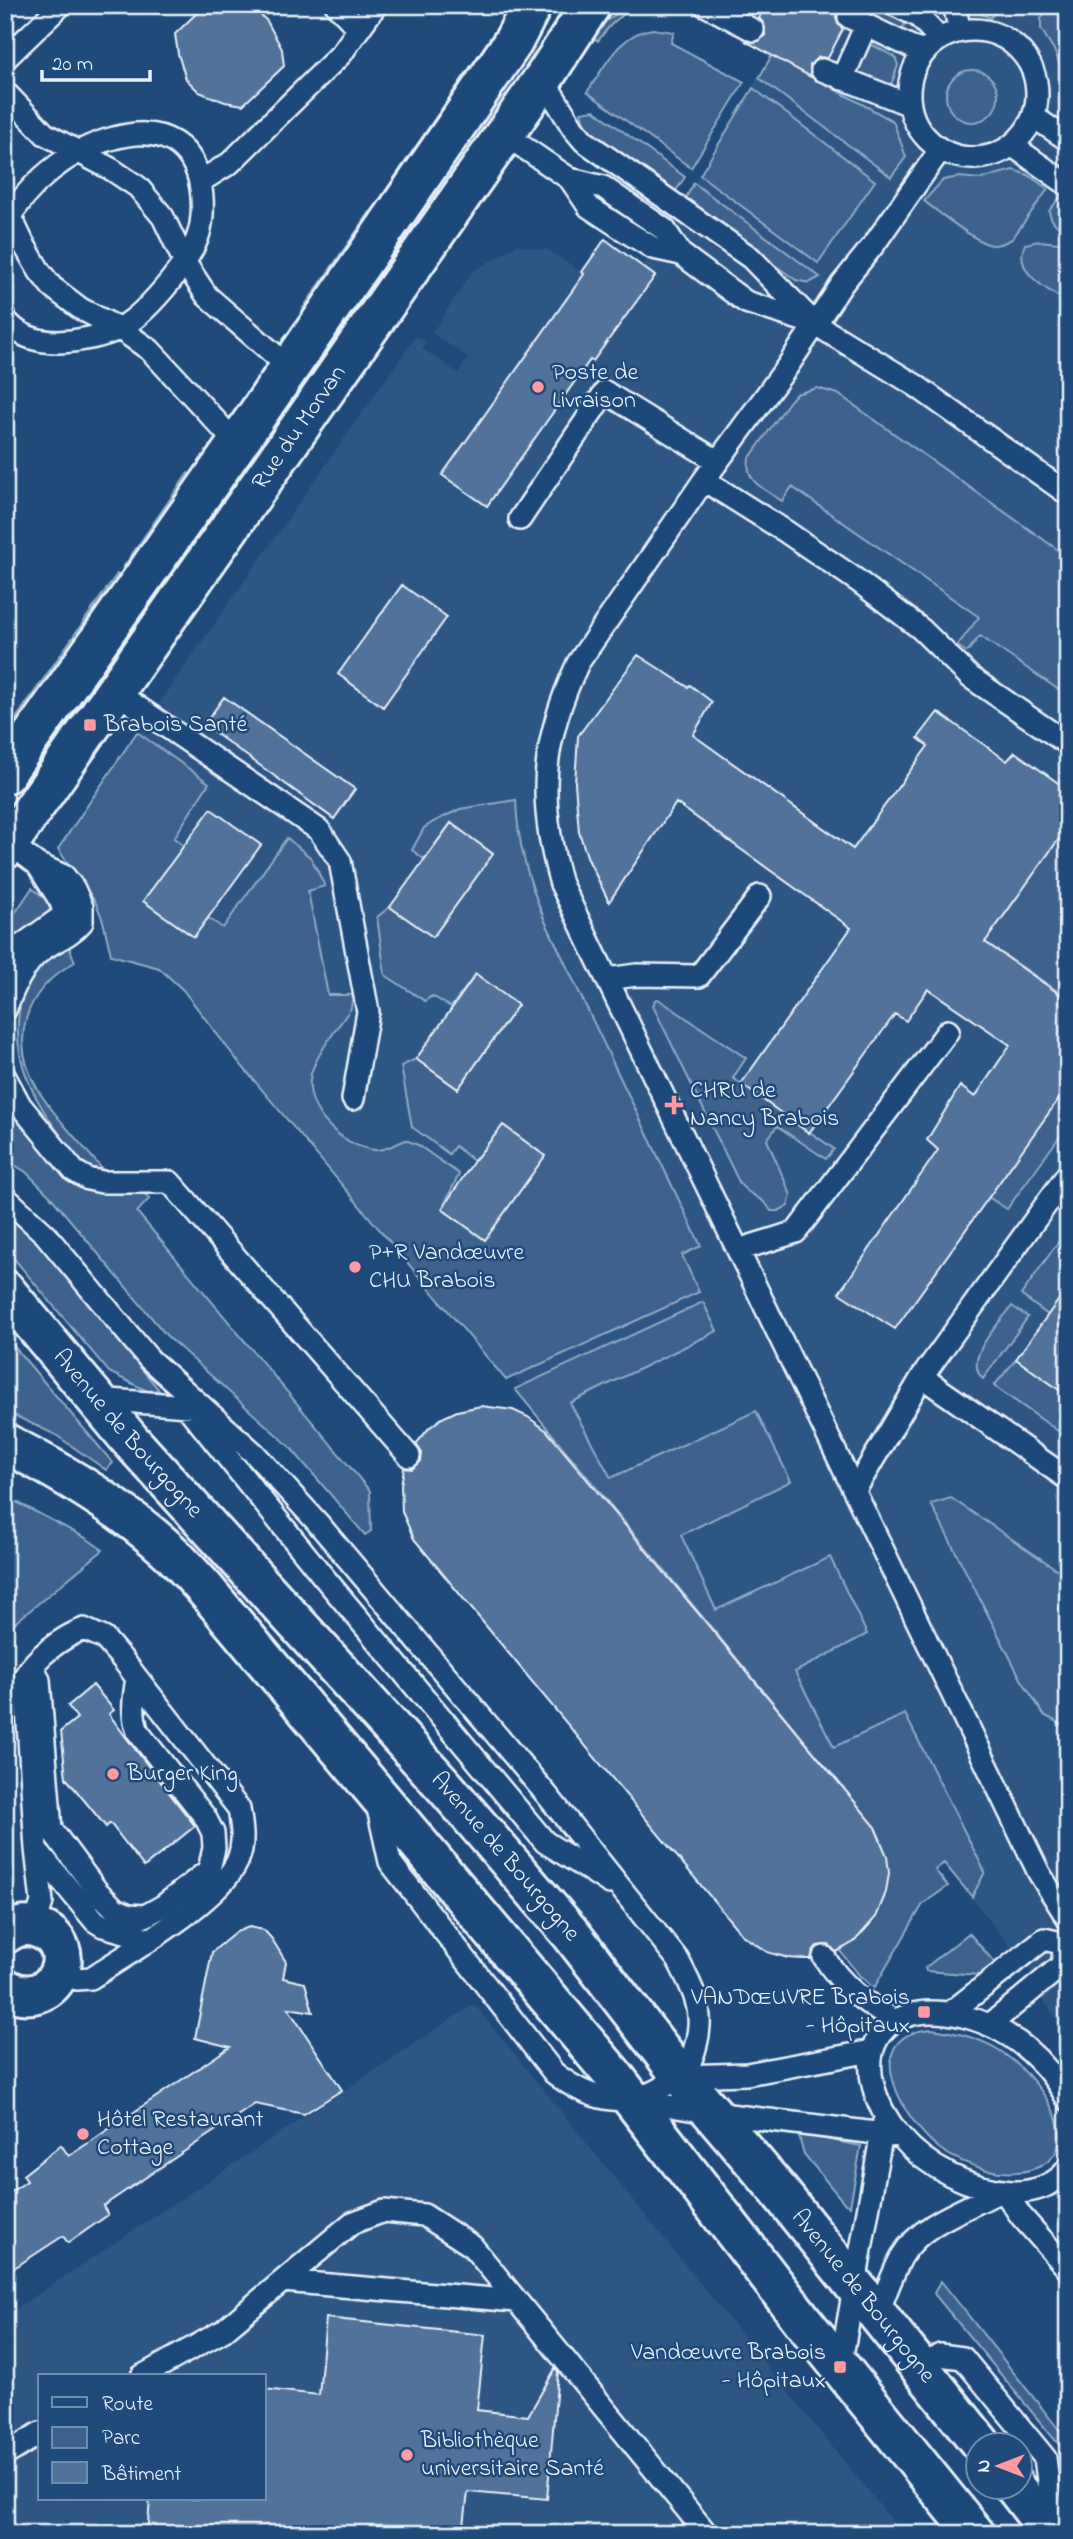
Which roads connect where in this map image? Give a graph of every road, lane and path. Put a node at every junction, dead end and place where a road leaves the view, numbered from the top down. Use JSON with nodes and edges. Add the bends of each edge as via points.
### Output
{"nodes":[{"id":1,"x":28,"y":5,"type":"edge"},
{"id":2,"x":61,"y":5,"type":"edge"},
{"id":3,"x":336,"y":5,"type":"edge"},
{"id":4,"x":376,"y":5,"type":"edge"},
{"id":5,"x":532,"y":5,"type":"edge"},
{"id":6,"x":591,"y":5,"type":"edge"},
{"id":7,"x":705,"y":5,"type":"edge"},
{"id":8,"x":895,"y":5,"type":"edge"},
{"id":9,"x":954,"y":5,"type":"edge"},
{"id":10,"x":5,"y":26,"type":"edge"},
{"id":11,"x":359,"y":29,"type":"junction"},
{"id":12,"x":753,"y":30,"type":"dead end"},
{"id":13,"x":941,"y":41,"type":"junction"},
{"id":14,"x":5,"y":59,"type":"edge"},
{"id":15,"x":822,"y":69,"type":"dead end"},
{"id":16,"x":543,"y":79,"type":"junction"},
{"id":17,"x":842,"y":79,"type":"junction"},
{"id":18,"x":5,"y":92,"type":"edge"},
{"id":19,"x":910,"y":105,"type":"junction"},
{"id":20,"x":1034,"y":117,"type":"junction"},
{"id":21,"x":504,"y":134,"type":"junction"},
{"id":22,"x":1068,"y":140,"type":"edge"},
{"id":23,"x":1013,"y":146,"type":"junction"},
{"id":24,"x":940,"y":150,"type":"junction"},
{"id":25,"x":77,"y":152,"type":"junction"},
{"id":26,"x":201,"y":181,"type":"junction"},
{"id":27,"x":1068,"y":185,"type":"edge"},
{"id":28,"x":7,"y":215,"type":"edge"},
{"id":29,"x":185,"y":262,"type":"junction"},
{"id":30,"x":5,"y":319,"type":"edge"},
{"id":31,"x":815,"y":324,"type":"junction"},
{"id":32,"x":120,"y":329,"type":"junction"},
{"id":33,"x":290,"y":368,"type":"junction"},
{"id":34,"x":237,"y":444,"type":"junction"},
{"id":35,"x":717,"y":461,"type":"junction"},
{"id":36,"x":704,"y":480,"type":"junction"},
{"id":37,"x":1068,"y":494,"type":"edge"},
{"id":38,"x":520,"y":519,"type":"dead end"},
{"id":39,"x":114,"y":691,"type":"junction"},
{"id":40,"x":1068,"y":744,"type":"edge"},
{"id":41,"x":5,"y":774,"type":"edge"},
{"id":42,"x":17,"y":852,"type":"edge"},
{"id":43,"x":760,"y":895,"type":"dead end"},
{"id":44,"x":5,"y":967,"type":"edge"},
{"id":45,"x":608,"y":979,"type":"junction"},
{"id":46,"x":5,"y":1010,"type":"edge"},
{"id":47,"x":948,"y":1031,"type":"dead end"},
{"id":48,"x":6,"y":1075,"type":"edge"},
{"id":49,"x":353,"y":1099,"type":"dead end"},
{"id":50,"x":1068,"y":1174,"type":"edge"},
{"id":51,"x":5,"y":1197,"type":"edge"},
{"id":52,"x":738,"y":1250,"type":"junction"},
{"id":53,"x":5,"y":1290,"type":"edge"},
{"id":54,"x":922,"y":1377,"type":"junction"},
{"id":55,"x":97,"y":1399,"type":"junction"},
{"id":56,"x":194,"y":1406,"type":"junction"},
{"id":57,"x":5,"y":1443,"type":"edge"},
{"id":58,"x":408,"y":1456,"type":"dead end"},
{"id":59,"x":1068,"y":1479,"type":"edge"},
{"id":60,"x":855,"y":1490,"type":"junction"},
{"id":61,"x":32,"y":1664,"type":"junction"},
{"id":62,"x":137,"y":1678,"type":"junction"},
{"id":63,"x":36,"y":1849,"type":"junction"},
{"id":64,"x":627,"y":1893,"type":"junction"},
{"id":65,"x":1068,"y":1919,"type":"edge"},
{"id":66,"x":20,"y":1930,"type":"edge"},
{"id":67,"x":149,"y":1938,"type":"junction"},
{"id":68,"x":1066,"y":1943,"type":"edge"},
{"id":69,"x":824,"y":1956,"type":"dead end"},
{"id":70,"x":60,"y":1974,"type":"junction"},
{"id":71,"x":9,"y":1998,"type":"edge"},
{"id":72,"x":950,"y":2013,"type":"junction"},
{"id":73,"x":893,"y":2020,"type":"junction"},
{"id":74,"x":991,"y":2024,"type":"junction"},
{"id":75,"x":872,"y":2051,"type":"junction"},
{"id":76,"x":681,"y":2076,"type":"junction"},
{"id":77,"x":633,"y":2100,"type":"junction"},
{"id":78,"x":1068,"y":2100,"type":"edge"},
{"id":79,"x":713,"y":2113,"type":"junction"},
{"id":80,"x":889,"y":2127,"type":"junction"},
{"id":81,"x":1066,"y":2173,"type":"edge"},
{"id":82,"x":1002,"y":2191,"type":"junction"},
{"id":83,"x":1068,"y":2269,"type":"edge"},
{"id":84,"x":283,"y":2281,"type":"junction"},
{"id":85,"x":865,"y":2300,"type":"junction"},
{"id":86,"x":516,"y":2301,"type":"junction"},
{"id":87,"x":918,"y":2366,"type":"junction"},
{"id":88,"x":840,"y":2367,"type":"junction"},
{"id":89,"x":146,"y":2374,"type":"edge"},
{"id":90,"x":969,"y":2430,"type":"edge"},
{"id":91,"x":38,"y":2434,"type":"edge"},
{"id":92,"x":5,"y":2455,"type":"edge"},
{"id":93,"x":1025,"y":2500,"type":"edge"},
{"id":94,"x":707,"y":2534,"type":"edge"},
{"id":95,"x":975,"y":2534,"type":"edge"},
{"id":96,"x":1053,"y":2534,"type":"edge"}],
"edges":[{"from":1,"to":10,"type":"lane"},
{"from":2,"to":14,"type":"lane"},
{"from":3,"to":11,"type":"lane"},
{"from":4,"to":11,"type":"lane"},
{"from":5,"to":33,"type":"main road","name":"Rue du Morvan","via":[[513,42]]},
{"from":6,"to":16,"type":"main road","name":"Rue du Morvan"},
{"from":7,"to":12,"type":"lane"},
{"from":8,"to":13,"type":"lane","via":[[918,16]]},
{"from":9,"to":13,"type":"lane"},
{"from":11,"to":26,"type":"lane","via":[[341,54],[230,163]]},
{"from":13,"to":17,"type":"lane","via":[[857,21]]},
{"from":13,"to":19,"type":"lane","via":[[915,68]]},
{"from":13,"to":20,"type":"lane","via":[[975,30],[1006,38],[1030,64],[1038,99]]},
{"from":15,"to":17,"type":"lane"},
{"from":16,"to":21,"type":"main road","name":"Rue du Morvan"},
{"from":16,"to":31,"type":"lane","via":[[584,141],[751,258]]},
{"from":17,"to":19,"type":"lane"},
{"from":18,"to":25,"type":"lane","via":[[46,134]]},
{"from":19,"to":24,"type":"lane","via":[[916,123]]},
{"from":20,"to":22,"type":"lane"},
{"from":20,"to":23,"type":"lane"},
{"from":21,"to":31,"type":"lane","via":[[570,179],[589,207],[653,248],[681,254],[746,302]]},
{"from":21,"to":39,"type":"main road","name":"Rue du Morvan"},
{"from":23,"to":24,"type":"lane","via":[[977,159]]},
{"from":23,"to":27,"type":"lane"},
{"from":24,"to":31,"type":"lane"},
{"from":25,"to":26,"type":"lane","via":[[122,135],[152,134],[185,151]]},
{"from":25,"to":28,"type":"lane","via":[[29,190]]},
{"from":25,"to":29,"type":"lane","via":[[138,187],[163,217]]},
{"from":26,"to":29,"type":"lane","via":[[204,211]]},
{"from":28,"to":32,"type":"lane","via":[[52,286],[81,309]]},
{"from":29,"to":32,"type":"lane"},
{"from":29,"to":33,"type":"lane","via":[[216,305]]},
{"from":30,"to":32,"type":"lane","via":[[39,341],[92,338]]},
{"from":31,"to":35,"type":"lane"},
{"from":31,"to":37,"type":"lane","via":[[915,385]]},
{"from":32,"to":34,"type":"lane","via":[[160,359]]},
{"from":33,"to":34,"type":"main road","name":"Rue du Morvan"},
{"from":34,"to":41,"type":"main road","name":"Rue du Morvan"},
{"from":35,"to":36,"type":"lane"},
{"from":35,"to":38,"type":"lane","via":[[605,392]]},
{"from":36,"to":40,"type":"lane","via":[[858,581],[921,629],[970,677]]},
{"from":36,"to":45,"type":"lane","via":[[578,663],[548,752],[545,792],[551,848],[561,884]]},
{"from":39,"to":42,"type":"main road","name":"Rue du Morvan"},
{"from":39,"to":49,"type":"lane","via":[[319,830],[340,861],[368,1012]]},
{"from":42,"to":44,"type":"lane","via":[[61,902],[64,913],[22,946]]},
{"from":42,"to":46,"type":"lane","via":[[64,876],[82,907],[82,922],[31,961]]},
{"from":43,"to":45,"type":"lane","via":[[699,976]]},
{"from":45,"to":52,"type":"lane"},
{"from":47,"to":52,"type":"lane","via":[[796,1232]]},
{"from":48,"to":58,"type":"lane","via":[[20,1105],[74,1171],[102,1182],[170,1182]]},
{"from":50,"to":54,"type":"lane"},
{"from":51,"to":56,"type":"lane","via":[[46,1234]]},
{"from":52,"to":60,"type":"lane"},
{"from":53,"to":55,"type":"main road","name":"Avenue de Bourgogne"},
{"from":54,"to":59,"type":"lane"},
{"from":54,"to":60,"type":"lane"},
{"from":55,"to":56,"type":"lane"},
{"from":55,"to":76,"type":"main road","name":"Avenue de Bourgogne","via":[[446,1788],[572,1935]]},
{"from":56,"to":64,"type":"lane","via":[[255,1454],[317,1522]]},
{"from":56,"to":64,"type":"lane","via":[[322,1575],[545,1842]]},
{"from":57,"to":77,"type":"main road","name":"Avenue de Bourgogne","via":[[96,1495],[167,1549]]},
{"from":60,"to":65,"type":"lane","via":[[1039,1872]]},
{"from":61,"to":62,"type":"lane","via":[[84,1629],[104,1638]]},
{"from":61,"to":62,"type":"lane","via":[[39,1680],[51,1829],[116,1909],[145,1916],[209,1870],[214,1848],[205,1817],[138,1732],[133,1704]]},
{"from":61,"to":63,"type":"lane","via":[[25,1686]]},
{"from":62,"to":67,"type":"lane","via":[[239,1810],[243,1833],[228,1877],[209,1897]]},
{"from":63,"to":66,"type":"lane","via":[[43,1902]]},
{"from":63,"to":67,"type":"lane","via":[[95,1921]]},
{"from":64,"to":76,"type":"lane","via":[[678,1960],[697,2006],[696,2042]]},
{"from":66,"to":70,"type":"main road","via":[[48,1933],[58,1944]]},
{"from":67,"to":70,"type":"lane","via":[[91,1979]]},
{"from":68,"to":72,"type":"lane","via":[[1044,1939]]},
{"from":68,"to":74,"type":"lane","via":[[1062,1965]]},
{"from":69,"to":73,"type":"lane","via":[[836,1976]]},
{"from":70,"to":71,"type":"main road","via":[[41,1992]]},
{"from":72,"to":73,"type":"lane","via":[[923,2012]]},
{"from":72,"to":74,"type":"lane"},
{"from":73,"to":75,"type":"lane","via":[[876,2038]]},
{"from":74,"to":78,"type":"lane","via":[[1036,2056]]},
{"from":75,"to":76,"type":"lane","via":[[747,2074]]},
{"from":75,"to":80,"type":"lane","via":[[875,2091]]},
{"from":76,"to":77,"type":"lane"},
{"from":76,"to":79,"type":"main road","name":"Avenue de Bourgogne"},
{"from":77,"to":79,"type":"lane"},
{"from":77,"to":88,"type":"main road","name":"Avenue de Bourgogne"},
{"from":79,"to":80,"type":"lane"},
{"from":79,"to":85,"type":"main road","name":"Avenue de Bourgogne"},
{"from":80,"to":82,"type":"lane","via":[[952,2175]]},
{"from":80,"to":85,"type":"lane"},
{"from":81,"to":82,"type":"lane","via":[[1033,2191]]},
{"from":82,"to":83,"type":"lane"},
{"from":82,"to":85,"type":"lane","via":[[939,2222],[914,2241]]},
{"from":84,"to":86,"type":"lane"},
{"from":84,"to":86,"type":"lane","via":[[352,2223],[384,2211],[424,2216],[472,2246]]},
{"from":84,"to":89,"type":"lane","via":[[223,2331]]},
{"from":85,"to":87,"type":"main road","name":"Avenue de Bourgogne"},
{"from":85,"to":88,"type":"lane"},
{"from":86,"to":94,"type":"lane"},
{"from":87,"to":90,"type":"main road","name":"Avenue de Bourgogne"},
{"from":87,"to":96,"type":"lane","via":[[940,2355],[963,2358],[1045,2458]]},
{"from":88,"to":95,"type":"main road","name":"Avenue de Bourgogne"},
{"from":91,"to":92,"type":"lane"},
{"from":93,"to":96,"type":"main road"}]}
